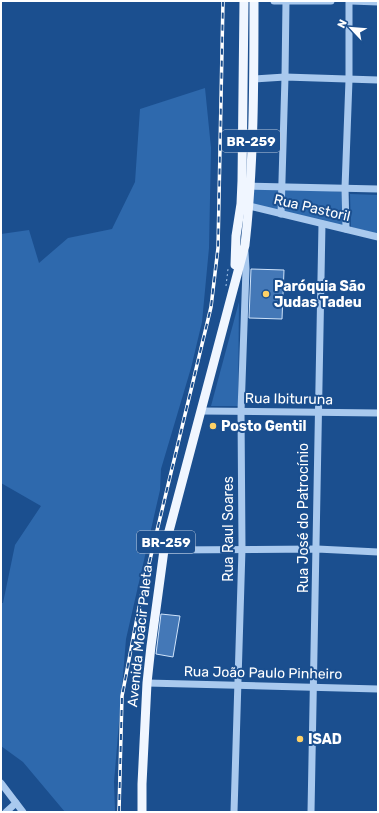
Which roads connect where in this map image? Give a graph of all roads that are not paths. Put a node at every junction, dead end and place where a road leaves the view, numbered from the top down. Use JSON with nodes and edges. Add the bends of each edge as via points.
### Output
{"nodes":[{"id":1,"x":244,"y":1,"type":"edge"},
{"id":2,"x":254,"y":1,"type":"edge"},
{"id":3,"x":274,"y":1,"type":"edge"},
{"id":4,"x":286,"y":1,"type":"edge"},
{"id":5,"x":331,"y":1,"type":"edge"},
{"id":6,"x":350,"y":1,"type":"edge"},
{"id":7,"x":378,"y":2,"type":"edge"},
{"id":8,"x":285,"y":77,"type":"junction"},
{"id":9,"x":254,"y":79,"type":"junction"},
{"id":10,"x":349,"y":80,"type":"junction"},
{"id":11,"x":378,"y":80,"type":"edge"},
{"id":12,"x":246,"y":186,"type":"junction"},
{"id":13,"x":282,"y":187,"type":"junction"},
{"id":14,"x":346,"y":188,"type":"junction"},
{"id":15,"x":378,"y":189,"type":"edge"},
{"id":16,"x":245,"y":205,"type":"junction"},
{"id":17,"x":281,"y":214,"type":"junction"},
{"id":18,"x":322,"y":224,"type":"junction"},
{"id":19,"x":346,"y":229,"type":"junction"},
{"id":20,"x":378,"y":237,"type":"edge"},
{"id":21,"x":244,"y":245,"type":"junction"},
{"id":22,"x":235,"y":280,"type":"junction"},
{"id":23,"x":201,"y":411,"type":"junction"},
{"id":24,"x":241,"y":411,"type":"junction"},
{"id":25,"x":317,"y":412,"type":"junction"},
{"id":26,"x":378,"y":413,"type":"edge"},
{"id":27,"x":242,"y":549,"type":"junction"},
{"id":28,"x":317,"y":549,"type":"junction"},
{"id":29,"x":164,"y":550,"type":"junction"},
{"id":30,"x":378,"y":552,"type":"edge"},
{"id":31,"x":147,"y":683,"type":"junction"},
{"id":32,"x":238,"y":686,"type":"junction"},
{"id":33,"x":314,"y":687,"type":"junction"},
{"id":34,"x":378,"y":689,"type":"edge"},
{"id":35,"x":1,"y":783,"type":"edge"},
{"id":36,"x":16,"y":803,"type":"junction"},
{"id":37,"x":6,"y":812,"type":"edge"},
{"id":38,"x":23,"y":812,"type":"edge"},
{"id":39,"x":142,"y":812,"type":"edge"},
{"id":40,"x":234,"y":812,"type":"edge"},
{"id":41,"x":311,"y":812,"type":"edge"}],
"edges":[{"from":1,"to":12,"type":"main road","name":"Avenida Moacir Paleta","number":"BR-259"},
{"from":2,"to":9,"type":"main road","name":"Avenida Moacir Paleta","number":"BR-259"},
{"from":3,"to":4,"type":"street"},
{"from":4,"to":5,"type":"street"},
{"from":4,"to":8,"type":"street"},
{"from":6,"to":7,"type":"street"},
{"from":6,"to":10,"type":"street"},
{"from":8,"to":9,"type":"street"},
{"from":8,"to":10,"type":"street"},
{"from":8,"to":13,"type":"street"},
{"from":9,"to":12,"type":"main road","name":"Avenida Moacir Paleta","number":"BR-259"},
{"from":10,"to":11,"type":"street"},
{"from":10,"to":14,"type":"street"},
{"from":12,"to":13,"type":"street"},
{"from":12,"to":16,"type":"main road","name":"Avenida Moacir Paleta","number":"BR-259"},
{"from":13,"to":14,"type":"street"},
{"from":13,"to":17,"type":"street"},
{"from":14,"to":15,"type":"street"},
{"from":14,"to":19,"type":"street"},
{"from":16,"to":17,"type":"street","name":"Rua Pastoril"},
{"from":16,"to":21,"type":"main road","name":"Avenida Moacir Paleta","number":"BR-259"},
{"from":16,"to":22,"type":"main road","name":"Avenida Moacir Paleta","number":"BR-259","via":[[236,236]]},
{"from":17,"to":18,"type":"street","name":"Rua Pastoril"},
{"from":18,"to":19,"type":"street","name":"Rua Pastoril"},
{"from":18,"to":25,"type":"street","name":"Rua José do Patrocínio"},
{"from":19,"to":20,"type":"street","name":"Rua Pastoril"},
{"from":21,"to":22,"type":"main road","name":"Avenida Moacir Paleta","number":"BR-259"},
{"from":21,"to":24,"type":"street","name":"Rua Raul Soares","via":[[246,269]]},
{"from":22,"to":23,"type":"main road","name":"Avenida Moacir Paleta","number":"BR-259"},
{"from":23,"to":24,"type":"street","name":"Rua Ibituruna"},
{"from":23,"to":29,"type":"main road","name":"Avenida Moacir Paleta","number":"BR-259"},
{"from":24,"to":25,"type":"street","name":"Rua Ibituruna"},
{"from":24,"to":27,"type":"street","name":"Rua Raul Soares"},
{"from":25,"to":26,"type":"street","name":"Rua Ibituruna"},
{"from":25,"to":28,"type":"street","name":"Rua José do Patrocínio"},
{"from":27,"to":28,"type":"street"},
{"from":27,"to":29,"type":"street"},
{"from":27,"to":32,"type":"street","name":"Rua Raul Soares"},
{"from":28,"to":30,"type":"street"},
{"from":28,"to":33,"type":"street","name":"Rua José do Patrocínio"},
{"from":29,"to":31,"type":"main road","name":"Avenida Moacir Paleta","number":"BR-259"},
{"from":31,"to":32,"type":"street","name":"Rua João Paulo Pinheiro"},
{"from":31,"to":39,"type":"main road","name":"Avenida Moacir Paleta","number":"BR-259"},
{"from":32,"to":33,"type":"street","name":"Rua João Paulo Pinheiro"},
{"from":32,"to":40,"type":"street","name":"Rua Raul Soares"},
{"from":33,"to":34,"type":"street","name":"Rua João Paulo Pinheiro"},
{"from":33,"to":41,"type":"street","name":"Rua José do Patrocínio"},
{"from":35,"to":36,"type":"street"},
{"from":36,"to":37,"type":"street"},
{"from":36,"to":38,"type":"street"}]}
